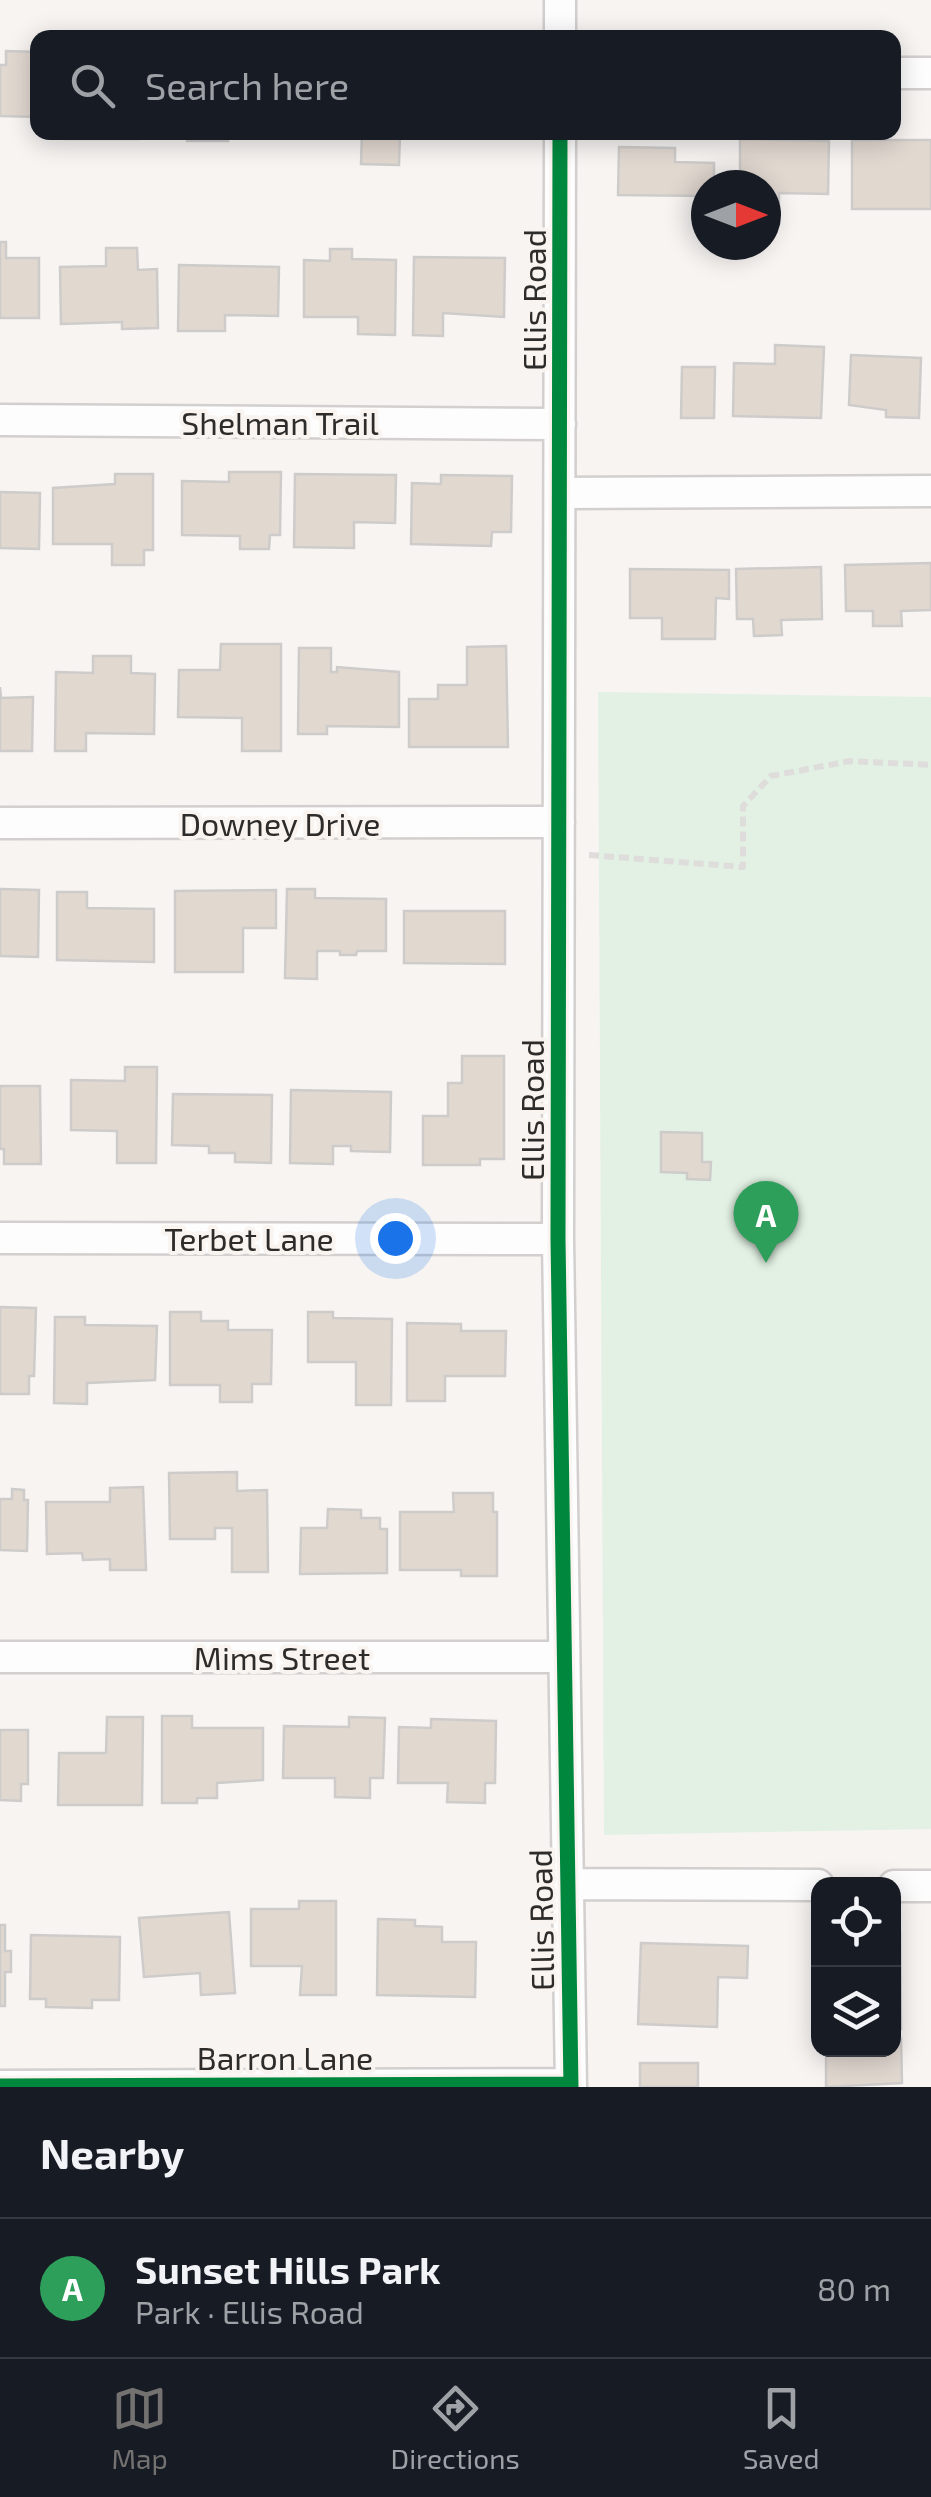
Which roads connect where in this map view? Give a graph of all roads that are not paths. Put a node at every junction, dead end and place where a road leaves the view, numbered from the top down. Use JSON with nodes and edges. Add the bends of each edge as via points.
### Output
{"nodes":[{"id":1,"x":560,"y":0,"type":"edge"},
{"id":2,"x":560,"y":30,"type":"edge"},
{"id":3,"x":901,"y":73,"type":"edge"},
{"id":4,"x":931,"y":73,"type":"edge"},
{"id":5,"x":560,"y":140,"type":"edge"},
{"id":6,"x":0,"y":420,"type":"edge"},
{"id":7,"x":560,"y":424,"type":"junction"},
{"id":8,"x":931,"y":491,"type":"edge"},
{"id":9,"x":560,"y":492,"type":"junction"},
{"id":10,"x":559,"y":822,"type":"junction"},
{"id":11,"x":0,"y":823,"type":"edge"},
{"id":12,"x":0,"y":1238,"type":"edge"},
{"id":13,"x":558,"y":1239,"type":"junction"},
{"id":14,"x":0,"y":1656,"type":"edge"},
{"id":15,"x":564,"y":1657,"type":"junction"},
{"id":16,"x":566,"y":1884,"type":"junction"},
{"id":17,"x":811,"y":1886,"type":"edge"},
{"id":18,"x":901,"y":1886,"type":"edge"},
{"id":19,"x":931,"y":1886,"type":"edge"},
{"id":20,"x":0,"y":2086,"type":"edge"},
{"id":21,"x":571,"y":2086,"type":"edge"}],
"edges":[{"from":1,"to":2,"type":"street"},
{"from":3,"to":4,"type":"street"},
{"from":5,"to":7,"type":"street","name":"Ellis Road"},
{"from":6,"to":7,"type":"street","name":"Shelman Trail"},
{"from":7,"to":9,"type":"street","name":"Ellis Road"},
{"from":8,"to":9,"type":"street"},
{"from":9,"to":10,"type":"street","name":"Ellis Road"},
{"from":10,"to":11,"type":"street","name":"Downey Drive"},
{"from":10,"to":13,"type":"street","name":"Ellis Road"},
{"from":12,"to":13,"type":"street","name":"Terbet Lane"},
{"from":13,"to":15,"type":"street","name":"Ellis Road"},
{"from":14,"to":15,"type":"street","name":"Mims Street"},
{"from":15,"to":16,"type":"street","name":"Ellis Road"},
{"from":16,"to":17,"type":"street"},
{"from":16,"to":21,"type":"street","name":"Ellis Road"},
{"from":18,"to":19,"type":"street"},
{"from":20,"to":21,"type":"street","name":"Barron Lane"}]}
